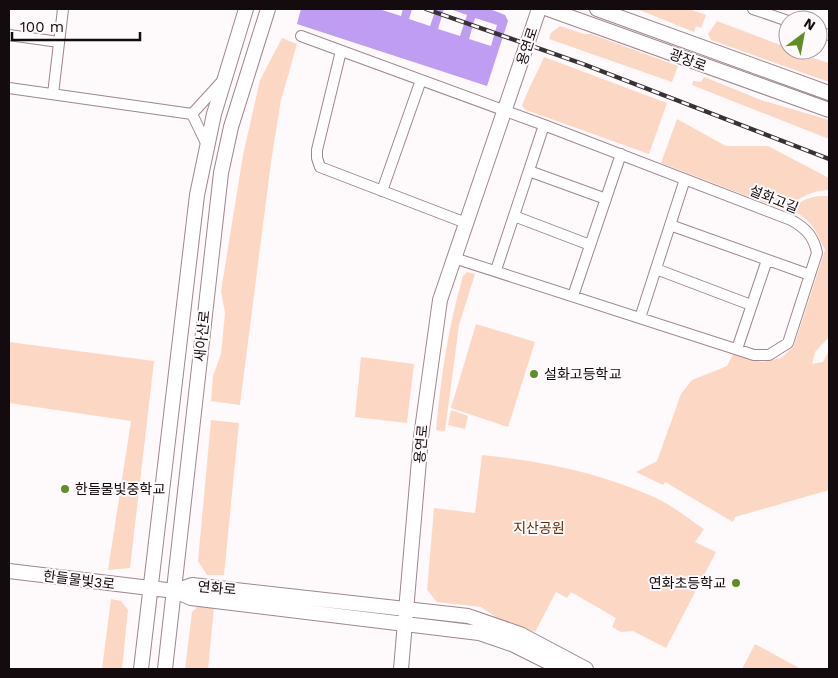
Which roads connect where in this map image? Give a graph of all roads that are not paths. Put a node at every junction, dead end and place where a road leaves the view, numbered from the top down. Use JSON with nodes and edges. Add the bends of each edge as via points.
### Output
{"nodes":[{"id":1,"x":63,"y":9,"type":"edge"},
{"id":2,"x":246,"y":9,"type":"edge"},
{"id":3,"x":268,"y":9,"type":"edge"},
{"id":4,"x":539,"y":9,"type":"edge"},
{"id":5,"x":548,"y":9,"type":"edge"},
{"id":6,"x":597,"y":9,"type":"edge"},
{"id":7,"x":753,"y":9,"type":"edge"},
{"id":8,"x":778,"y":18,"type":"edge"},
{"id":9,"x":9,"y":35,"type":"edge"},
{"id":10,"x":301,"y":36,"type":"dead end"},
{"id":11,"x":59,"y":42,"type":"junction"},
{"id":12,"x":341,"y":52,"type":"junction"},
{"id":13,"x":223,"y":80,"type":"junction"},
{"id":14,"x":422,"y":80,"type":"junction"},
{"id":15,"x":9,"y":88,"type":"edge"},
{"id":16,"x":829,"y":93,"type":"edge"},
{"id":17,"x":53,"y":94,"type":"junction"},
{"id":18,"x":829,"y":110,"type":"edge"},
{"id":19,"x":505,"y":112,"type":"junction"},
{"id":20,"x":192,"y":114,"type":"junction"},
{"id":21,"x":544,"y":125,"type":"junction"},
{"id":22,"x":207,"y":145,"type":"junction"},
{"id":23,"x":621,"y":154,"type":"junction"},
{"id":24,"x":529,"y":170,"type":"junction"},
{"id":25,"x":685,"y":179,"type":"junction"},
{"id":26,"x":382,"y":191,"type":"junction"},
{"id":27,"x":606,"y":199,"type":"junction"},
{"id":28,"x":514,"y":216,"type":"junction"},
{"id":29,"x":466,"y":223,"type":"junction"},
{"id":30,"x":670,"y":225,"type":"junction"},
{"id":31,"x":590,"y":245,"type":"junction"},
{"id":32,"x":454,"y":258,"type":"junction"},
{"id":33,"x":767,"y":260,"type":"junction"},
{"id":34,"x":656,"y":269,"type":"junction"},
{"id":35,"x":496,"y":270,"type":"junction"},
{"id":36,"x":810,"y":275,"type":"junction"},
{"id":37,"x":573,"y":296,"type":"junction"},
{"id":38,"x":751,"y":305,"type":"junction"},
{"id":39,"x":640,"y":318,"type":"junction"},
{"id":40,"x":737,"y":349,"type":"junction"},
{"id":41,"x":9,"y":571,"type":"edge"},
{"id":42,"x":149,"y":588,"type":"junction"},
{"id":43,"x":175,"y":592,"type":"junction"},
{"id":44,"x":406,"y":608,"type":"junction"},
{"id":45,"x":405,"y":623,"type":"junction"},
{"id":46,"x":141,"y":669,"type":"edge"},
{"id":47,"x":165,"y":669,"type":"edge"},
{"id":48,"x":401,"y":669,"type":"edge"},
{"id":49,"x":562,"y":669,"type":"edge"},
{"id":50,"x":586,"y":669,"type":"edge"}],
"edges":[{"from":1,"to":11,"type":"street"},
{"from":2,"to":13,"type":"main road","name":"새아산로"},
{"from":3,"to":43,"type":"main road","name":"새아산로","via":[[231,126],[222,172]]},
{"from":4,"to":19,"type":"main road","name":"용연로"},
{"from":5,"to":18,"type":"main road","name":"광장로"},
{"from":6,"to":16,"type":"main road","name":"광장로"},
{"from":7,"to":8,"type":"street"},
{"from":9,"to":11,"type":"street"},
{"from":10,"to":12,"type":"street"},
{"from":11,"to":17,"type":"street"},
{"from":12,"to":14,"type":"street"},
{"from":12,"to":26,"type":"street","via":[[316,158],[320,167]]},
{"from":13,"to":20,"type":"street"},
{"from":13,"to":22,"type":"main road","name":"새아산로"},
{"from":14,"to":19,"type":"street"},
{"from":14,"to":26,"type":"street"},
{"from":15,"to":17,"type":"street"},
{"from":17,"to":20,"type":"street"},
{"from":19,"to":21,"type":"street","name":"설화고길"},
{"from":19,"to":29,"type":"main road","name":"용연로"},
{"from":20,"to":22,"type":"street"},
{"from":21,"to":23,"type":"street","name":"설화고길"},
{"from":21,"to":24,"type":"street"},
{"from":22,"to":42,"type":"main road","name":"새아산로","via":[[196,205]]},
{"from":23,"to":25,"type":"street","name":"설화고길"},
{"from":23,"to":27,"type":"street"},
{"from":24,"to":27,"type":"street"},
{"from":24,"to":28,"type":"street"},
{"from":25,"to":30,"type":"street"},
{"from":25,"to":36,"type":"street","name":"설화고길","via":[[801,225],[812,237],[817,253]]},
{"from":26,"to":29,"type":"street"},
{"from":27,"to":31,"type":"street"},
{"from":28,"to":31,"type":"street"},
{"from":28,"to":35,"type":"street"},
{"from":29,"to":32,"type":"main road","name":"용연로"},
{"from":30,"to":33,"type":"street"},
{"from":30,"to":34,"type":"street"},
{"from":31,"to":37,"type":"street"},
{"from":32,"to":35,"type":"street","name":"설화고길"},
{"from":32,"to":44,"type":"main road","name":"용연로","via":[[440,300],[426,389]]},
{"from":33,"to":36,"type":"street"},
{"from":33,"to":38,"type":"street"},
{"from":34,"to":38,"type":"street"},
{"from":34,"to":39,"type":"street"},
{"from":35,"to":37,"type":"street","name":"설화고길"},
{"from":36,"to":40,"type":"street","name":"설화고길","via":[[788,343],[769,354]]},
{"from":37,"to":39,"type":"street","name":"설화고길"},
{"from":38,"to":40,"type":"street"},
{"from":39,"to":40,"type":"street","name":"설화고길"},
{"from":41,"to":42,"type":"main road","name":"한들물빛3로"},
{"from":42,"to":43,"type":"main road","name":"한들물빛3로"},
{"from":42,"to":46,"type":"main road","name":"새아산로"},
{"from":43,"to":44,"type":"main road","name":"연화로","via":[[192,585]]},
{"from":43,"to":45,"type":"main road","name":"연화로","via":[[191,598]]},
{"from":43,"to":47,"type":"main road","name":"새아산로"},
{"from":44,"to":45,"type":"main road","name":"용연로"},
{"from":44,"to":50,"type":"main road","name":"연화로","via":[[468,616],[520,634]]},
{"from":45,"to":48,"type":"main road","name":"용연로"},
{"from":45,"to":49,"type":"main road","name":"연화로","via":[[479,634],[514,645]]}]}
